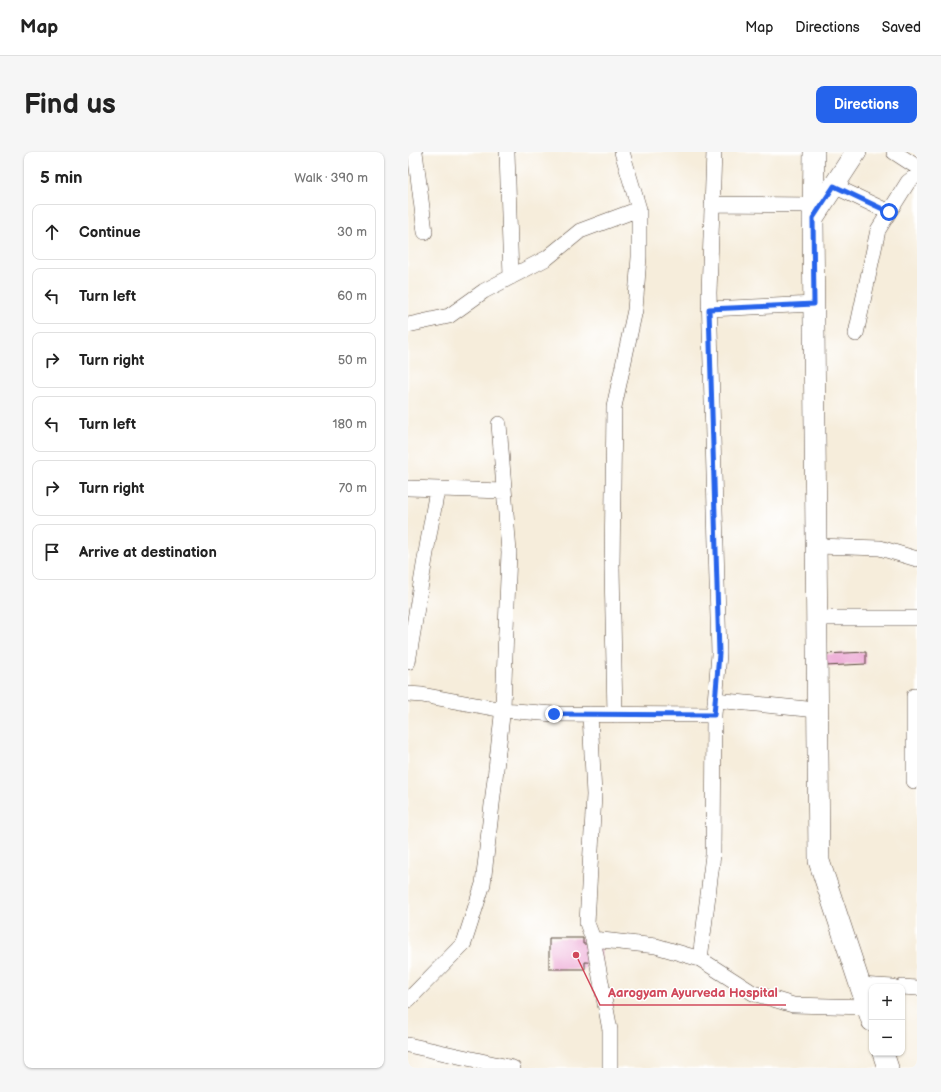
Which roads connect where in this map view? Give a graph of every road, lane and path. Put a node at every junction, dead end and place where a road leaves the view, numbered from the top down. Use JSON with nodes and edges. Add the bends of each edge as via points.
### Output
{"nodes":[{"id":1,"x":415,"y":152,"type":"edge"},
{"id":2,"x":507,"y":152,"type":"edge"},
{"id":3,"x":622,"y":152,"type":"edge"},
{"id":4,"x":714,"y":152,"type":"edge"},
{"id":5,"x":814,"y":152,"type":"edge"},
{"id":6,"x":856,"y":152,"type":"edge"},
{"id":7,"x":894,"y":152,"type":"edge"},
{"id":8,"x":917,"y":166,"type":"edge"},
{"id":9,"x":917,"y":175,"type":"edge"},
{"id":10,"x":834,"y":186,"type":"junction"},
{"id":11,"x":712,"y":204,"type":"junction"},
{"id":12,"x":639,"y":209,"type":"junction"},
{"id":13,"x":813,"y":211,"type":"junction"},
{"id":14,"x":889,"y":212,"type":"junction"},
{"id":15,"x":425,"y":232,"type":"dead end"},
{"id":16,"x":511,"y":277,"type":"junction"},
{"id":17,"x":814,"y":304,"type":"junction"},
{"id":18,"x":709,"y":309,"type":"junction"},
{"id":19,"x":408,"y":326,"type":"edge"},
{"id":20,"x":856,"y":334,"type":"dead end"},
{"id":21,"x":499,"y":424,"type":"dead end"},
{"id":22,"x":408,"y":488,"type":"edge"},
{"id":23,"x":437,"y":490,"type":"junction"},
{"id":24,"x":504,"y":491,"type":"junction"},
{"id":25,"x":816,"y":546,"type":"junction"},
{"id":26,"x":917,"y":559,"type":"edge"},
{"id":27,"x":816,"y":618,"type":"junction"},
{"id":28,"x":917,"y":618,"type":"edge"},
{"id":29,"x":408,"y":662,"type":"edge"},
{"id":30,"x":408,"y":694,"type":"edge"},
{"id":31,"x":917,"y":696,"type":"edge"},
{"id":32,"x":715,"y":707,"type":"junction"},
{"id":33,"x":503,"y":710,"type":"junction"},
{"id":34,"x":817,"y":710,"type":"junction"},
{"id":35,"x":590,"y":714,"type":"junction"},
{"id":36,"x":615,"y":714,"type":"junction"},
{"id":37,"x":914,"y":781,"type":"dead end"},
{"id":38,"x":593,"y":939,"type":"junction"},
{"id":39,"x":700,"y":959,"type":"junction"},
{"id":40,"x":860,"y":985,"type":"junction"},
{"id":41,"x":869,"y":986,"type":"edge"},
{"id":42,"x":905,"y":988,"type":"edge"},
{"id":43,"x":917,"y":988,"type":"edge"},
{"id":44,"x":408,"y":1000,"type":"edge"},
{"id":45,"x":869,"y":1011,"type":"edge"},
{"id":46,"x":869,"y":1014,"type":"edge"},
{"id":47,"x":408,"y":1045,"type":"edge"},
{"id":48,"x":884,"y":1056,"type":"edge"},
{"id":49,"x":465,"y":1063,"type":"edge"},
{"id":50,"x":513,"y":1068,"type":"edge"},
{"id":51,"x":610,"y":1068,"type":"edge"},
{"id":52,"x":888,"y":1068,"type":"edge"}],
"edges":[{"from":1,"to":15,"type":"street"},
{"from":2,"to":16,"type":"street"},
{"from":3,"to":12,"type":"street"},
{"from":4,"to":11,"type":"street"},
{"from":5,"to":13,"type":"street"},
{"from":6,"to":10,"type":"street"},
{"from":7,"to":8,"type":"street"},
{"from":9,"to":14,"type":"street","via":[[908,182]]},
{"from":10,"to":13,"type":"street"},
{"from":10,"to":14,"type":"street"},
{"from":11,"to":13,"type":"street"},
{"from":11,"to":18,"type":"street"},
{"from":12,"to":16,"type":"street","via":[[580,231],[547,258]]},
{"from":12,"to":36,"type":"street","via":[[635,310],[614,407],[612,568]]},
{"from":13,"to":17,"type":"street"},
{"from":14,"to":20,"type":"street","via":[[878,230]]},
{"from":16,"to":19,"type":"street","via":[[484,291],[450,316]]},
{"from":17,"to":18,"type":"street"},
{"from":17,"to":25,"type":"street"},
{"from":18,"to":32,"type":"street","via":[[719,654]]},
{"from":21,"to":24,"type":"street"},
{"from":22,"to":23,"type":"street"},
{"from":23,"to":24,"type":"street"},
{"from":23,"to":29,"type":"street"},
{"from":24,"to":33,"type":"street","via":[[508,552]]},
{"from":25,"to":26,"type":"street","via":[[880,548]]},
{"from":25,"to":27,"type":"street"},
{"from":27,"to":28,"type":"street"},
{"from":27,"to":34,"type":"street"},
{"from":30,"to":33,"type":"street"},
{"from":31,"to":37,"type":"street","via":[[914,696]]},
{"from":32,"to":34,"type":"street"},
{"from":32,"to":36,"type":"street"},
{"from":32,"to":39,"type":"street","via":[[713,855]]},
{"from":33,"to":35,"type":"street"},
{"from":33,"to":44,"type":"street","via":[[483,884],[464,943]]},
{"from":34,"to":40,"type":"street","via":[[819,861]]},
{"from":35,"to":36,"type":"street"},
{"from":35,"to":38,"type":"street","via":[[594,795],[587,923]]},
{"from":38,"to":39,"type":"street","via":[[656,946]]},
{"from":38,"to":51,"type":"street","via":[[610,1030]]},
{"from":39,"to":46,"type":"street","via":[[753,992],[793,1005]]},
{"from":40,"to":41,"type":"street"},
{"from":40,"to":45,"type":"street"},
{"from":42,"to":43,"type":"street"},
{"from":47,"to":49,"type":"street"},
{"from":48,"to":52,"type":"street"},
{"from":49,"to":50,"type":"street"}]}
